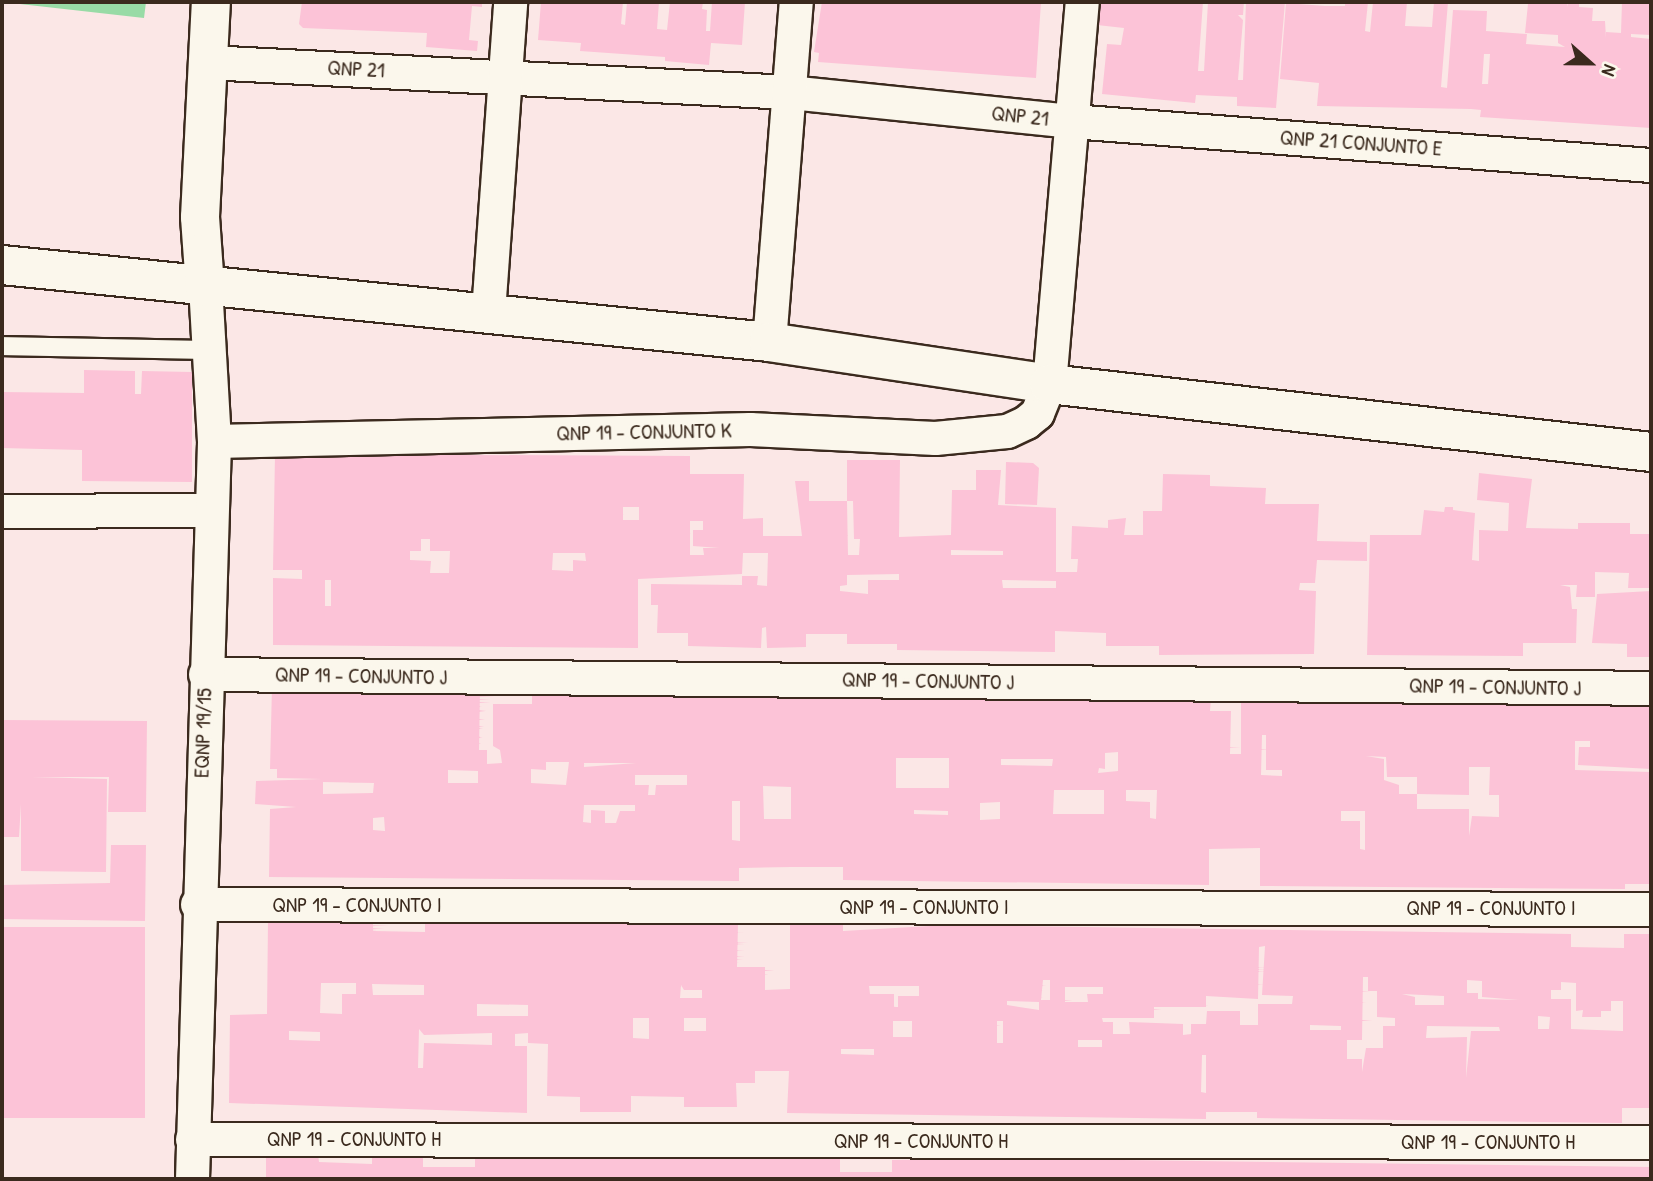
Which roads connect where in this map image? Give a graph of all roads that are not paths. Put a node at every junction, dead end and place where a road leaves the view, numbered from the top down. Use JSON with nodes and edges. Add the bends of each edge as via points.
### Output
{"nodes":[{"id":1,"x":211,"y":2,"type":"edge"},
{"id":2,"x":510,"y":2,"type":"edge"},
{"id":3,"x":796,"y":2,"type":"edge"},
{"id":4,"x":1082,"y":2,"type":"edge"},
{"id":5,"x":206,"y":62,"type":"junction"},
{"id":6,"x":506,"y":76,"type":"junction"},
{"id":7,"x":790,"y":92,"type":"junction"},
{"id":8,"x":1071,"y":121,"type":"junction"},
{"id":9,"x":1651,"y":165,"type":"edge"},
{"id":10,"x":2,"y":265,"type":"edge"},
{"id":11,"x":205,"y":287,"type":"junction"},
{"id":12,"x":488,"y":312,"type":"junction"},
{"id":13,"x":769,"y":342,"type":"junction"},
{"id":14,"x":2,"y":346,"type":"edge"},
{"id":15,"x":211,"y":350,"type":"junction"},
{"id":16,"x":1049,"y":384,"type":"junction"},
{"id":17,"x":214,"y":441,"type":"junction"},
{"id":18,"x":1651,"y":452,"type":"edge"},
{"id":19,"x":210,"y":510,"type":"junction"},
{"id":20,"x":2,"y":511,"type":"edge"},
{"id":21,"x":205,"y":674,"type":"junction"},
{"id":22,"x":1651,"y":688,"type":"edge"},
{"id":23,"x":197,"y":904,"type":"junction"},
{"id":24,"x":1651,"y":909,"type":"edge"},
{"id":25,"x":191,"y":1139,"type":"junction"},
{"id":26,"x":1651,"y":1142,"type":"edge"},
{"id":27,"x":192,"y":1179,"type":"edge"}],
"edges":[{"from":1,"to":5,"type":"street"},
{"from":2,"to":6,"type":"street"},
{"from":3,"to":7,"type":"street"},
{"from":4,"to":8,"type":"street"},
{"from":5,"to":6,"type":"street","name":"QNP 21"},
{"from":5,"to":11,"type":"street","via":[[201,217]]},
{"from":6,"to":7,"type":"street","name":"QNP 21"},
{"from":6,"to":12,"type":"street"},
{"from":7,"to":8,"type":"street","name":"QNP 21"},
{"from":7,"to":13,"type":"street"},
{"from":8,"to":9,"type":"street","name":"QNP 21 CONJUNTO E"},
{"from":8,"to":16,"type":"street","name":"QNP 21"},
{"from":10,"to":11,"type":"street"},
{"from":11,"to":12,"type":"street"},
{"from":11,"to":15,"type":"street","name":"EQNP 19/15"},
{"from":12,"to":13,"type":"street"},
{"from":13,"to":16,"type":"street"},
{"from":14,"to":15,"type":"lane"},
{"from":15,"to":17,"type":"street","name":"EQNP 19/15"},
{"from":16,"to":17,"type":"street","name":"QNP 19 - CONJUNTO K","via":[[1037,413],[1007,431],[935,438],[750,429]]},
{"from":16,"to":18,"type":"street"},
{"from":17,"to":19,"type":"street","name":"EQNP 19/15"},
{"from":19,"to":20,"type":"street"},
{"from":19,"to":21,"type":"street","name":"EQNP 19/15"},
{"from":21,"to":22,"type":"street","name":"QNP 19 - CONJUNTO J"},
{"from":21,"to":23,"type":"street","name":"EQNP 19/15"},
{"from":23,"to":24,"type":"street","name":"QNP 19 - CONJUNTO I"},
{"from":23,"to":25,"type":"street","name":"EQNP 19/15"},
{"from":25,"to":26,"type":"street","name":"QNP 19 - CONJUNTO H"},
{"from":25,"to":27,"type":"street","name":"EQNP 19/15"}]}
